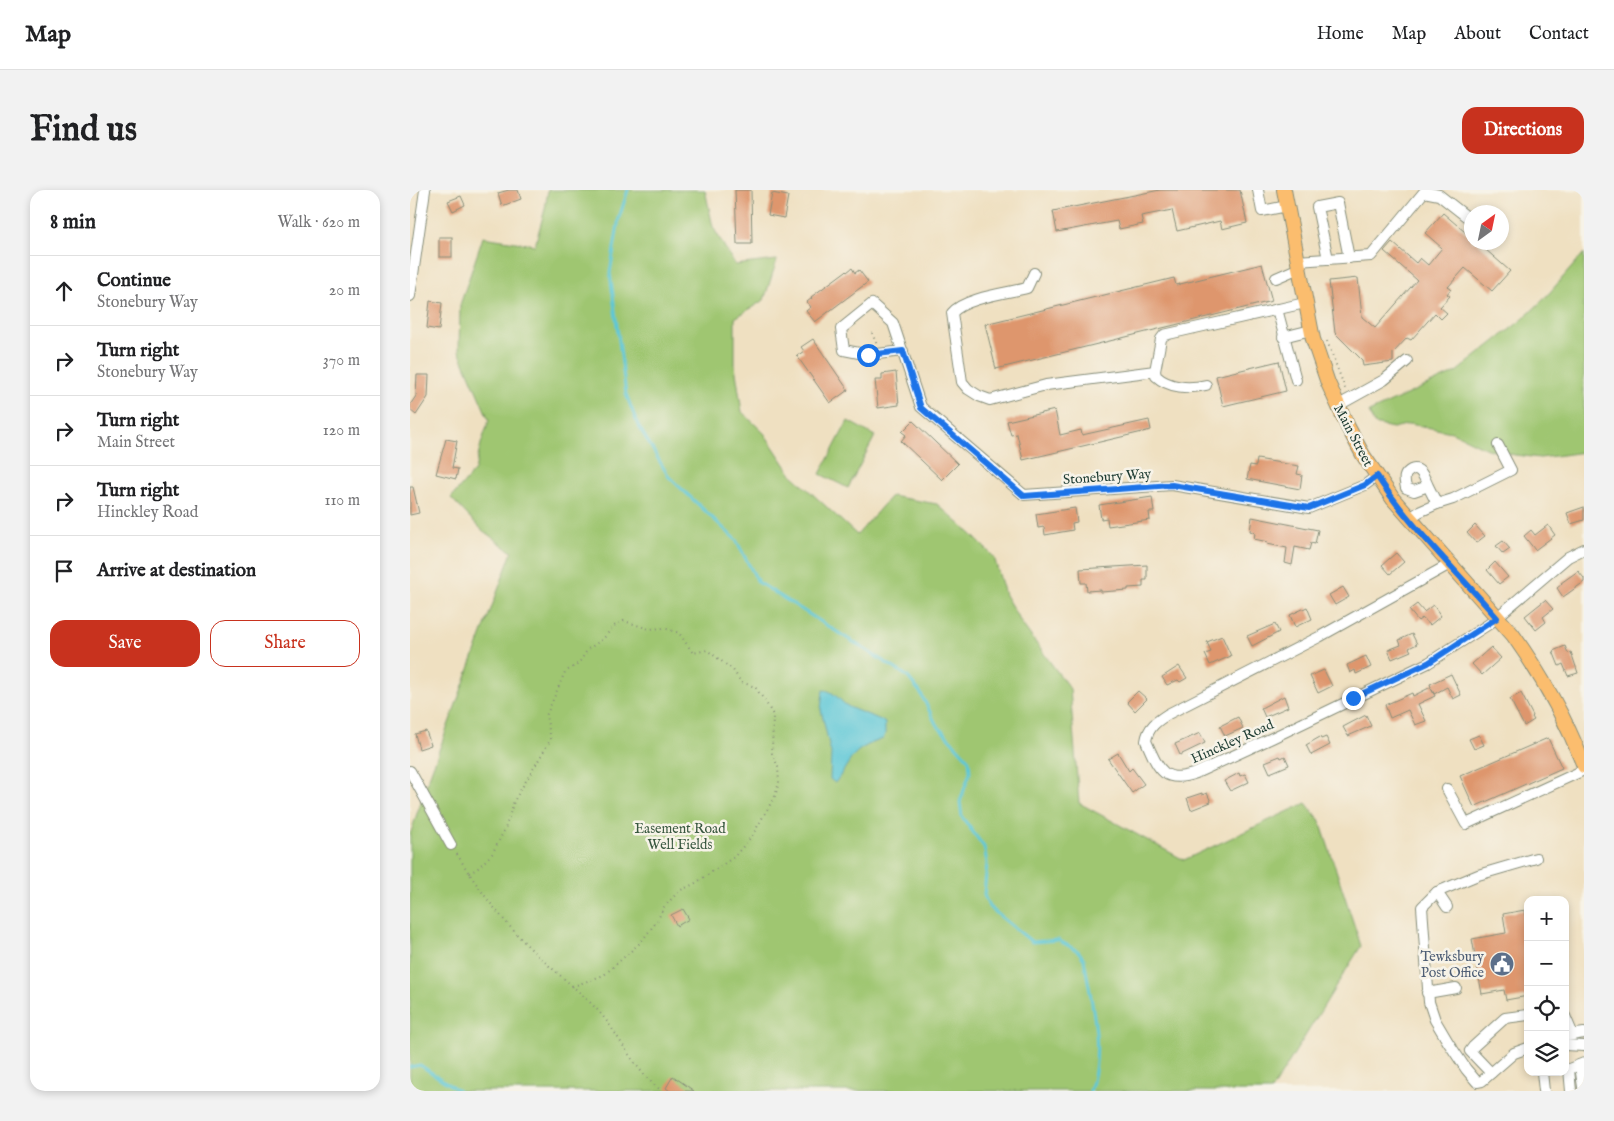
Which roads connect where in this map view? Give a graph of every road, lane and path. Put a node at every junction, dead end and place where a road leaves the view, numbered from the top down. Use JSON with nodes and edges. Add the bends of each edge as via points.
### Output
{"nodes":[{"id":1,"x":425,"y":190,"type":"edge"},
{"id":2,"x":1258,"y":190,"type":"edge"},
{"id":3,"x":1284,"y":190,"type":"edge"},
{"id":4,"x":1287,"y":206,"type":"junction"},
{"id":5,"x":1464,"y":215,"type":"edge"},
{"id":6,"x":1349,"y":258,"type":"junction"},
{"id":7,"x":1328,"y":259,"type":"junction"},
{"id":8,"x":1298,"y":265,"type":"junction"},
{"id":9,"x":1034,"y":273,"type":"dead end"},
{"id":10,"x":1276,"y":278,"type":"dead end"},
{"id":11,"x":410,"y":296,"type":"edge"},
{"id":12,"x":1305,"y":303,"type":"junction"},
{"id":13,"x":1277,"y":309,"type":"junction"},
{"id":14,"x":1311,"y":330,"type":"junction"},
{"id":15,"x":872,"y":333,"type":"dead end"},
{"id":16,"x":1325,"y":334,"type":"dead end"},
{"id":17,"x":1283,"y":337,"type":"junction"},
{"id":18,"x":877,"y":347,"type":"dead end"},
{"id":19,"x":903,"y":351,"type":"junction"},
{"id":20,"x":1407,"y":361,"type":"dead end"},
{"id":21,"x":1155,"y":371,"type":"junction"},
{"id":22,"x":1296,"y":380,"type":"dead end"},
{"id":23,"x":1206,"y":385,"type":"dead end"},
{"id":24,"x":1343,"y":403,"type":"junction"},
{"id":25,"x":1498,"y":445,"type":"dead end"},
{"id":26,"x":1377,"y":476,"type":"junction"},
{"id":27,"x":1428,"y":486,"type":"dead end"},
{"id":28,"x":1437,"y":504,"type":"junction"},
{"id":29,"x":1410,"y":518,"type":"junction"},
{"id":30,"x":1584,"y":549,"type":"edge"},
{"id":31,"x":1450,"y":564,"type":"junction"},
{"id":32,"x":1497,"y":618,"type":"junction"},
{"id":33,"x":1584,"y":768,"type":"edge"},
{"id":34,"x":410,"y":771,"type":"edge"},
{"id":35,"x":1447,"y":789,"type":"dead end"},
{"id":36,"x":452,"y":845,"type":"joint"},
{"id":37,"x":1536,"y":858,"type":"dead end"},
{"id":38,"x":469,"y":874,"type":"junction"},
{"id":39,"x":1436,"y":892,"type":"junction"},
{"id":40,"x":1447,"y":907,"type":"dead end"},
{"id":41,"x":571,"y":986,"type":"junction"},
{"id":42,"x":1456,"y":988,"type":"dead end"},
{"id":43,"x":1427,"y":993,"type":"junction"},
{"id":44,"x":1524,"y":1016,"type":"edge"},
{"id":45,"x":1584,"y":1033,"type":"edge"},
{"id":46,"x":1569,"y":1035,"type":"edge"},
{"id":47,"x":1569,"y":1045,"type":"edge"},
{"id":48,"x":1584,"y":1046,"type":"edge"},
{"id":49,"x":1524,"y":1049,"type":"edge"},
{"id":50,"x":1582,"y":1064,"type":"edge"},
{"id":51,"x":1491,"y":1073,"type":"junction"},
{"id":52,"x":1542,"y":1076,"type":"edge"},
{"id":53,"x":1583,"y":1087,"type":"edge"},
{"id":54,"x":662,"y":1091,"type":"edge"},
{"id":55,"x":1544,"y":1091,"type":"edge"},
{"id":56,"x":1571,"y":1091,"type":"edge"}],
"edges":[{"from":1,"to":11,"type":"street"},
{"from":2,"to":4,"type":"street","via":[[1262,211]]},
{"from":3,"to":4,"type":"main road","name":"Main Street"},
{"from":4,"to":8,"type":"main road","name":"Main Street"},
{"from":5,"to":6,"type":"street","via":[[1439,195],[1424,192],[1371,256]]},
{"from":6,"to":7,"type":"street"},
{"from":6,"to":7,"type":"street","via":[[1338,203],[1317,207]]},
{"from":7,"to":8,"type":"street"},
{"from":8,"to":10,"type":"street"},
{"from":8,"to":12,"type":"main road","name":"Main Street"},
{"from":9,"to":21,"type":"street","via":[[1026,288],[979,299],[956,308],[952,313],[962,382],[968,389],[990,400],[1046,385]]},
{"from":12,"to":13,"type":"street"},
{"from":12,"to":14,"type":"main road","name":"Main Street"},
{"from":13,"to":17,"type":"street"},
{"from":13,"to":21,"type":"street","via":[[1167,334],[1161,339]]},
{"from":14,"to":17,"type":"street"},
{"from":14,"to":24,"type":"main road","name":"Main Street","via":[[1320,361]]},
{"from":15,"to":18,"type":"path"},
{"from":16,"to":24,"type":"path"},
{"from":17,"to":22,"type":"street"},
{"from":19,"to":19,"type":"street","name":"Stonebury Way","via":[[894,322],[872,304],[841,329],[844,350],[868,355]]},
{"from":19,"to":26,"type":"street","name":"Stonebury Way","via":[[921,408],[1024,496],[1172,485],[1309,508],[1365,485]]},
{"from":20,"to":24,"type":"street","via":[[1384,380]]},
{"from":21,"to":23,"type":"street","via":[[1160,379],[1179,387]]},
{"from":24,"to":26,"type":"main road","name":"Main Street","via":[[1363,455]]},
{"from":25,"to":28,"type":"street","via":[[1511,470],[1453,500]]},
{"from":26,"to":29,"type":"main road","name":"Main Street"},
{"from":27,"to":28,"type":"street"},
{"from":28,"to":29,"type":"street"},
{"from":29,"to":31,"type":"main road","name":"Main Street"},
{"from":30,"to":32,"type":"street","via":[[1568,557]]},
{"from":31,"to":32,"type":"main road","name":"Main Street"},
{"from":31,"to":32,"type":"street","name":"Hinckley Road","via":[[1319,637],[1155,722],[1146,741],[1162,771],[1174,778],[1183,778],[1222,762],[1428,663]]},
{"from":32,"to":33,"type":"main road","name":"Main Street","via":[[1523,649],[1552,695]]},
{"from":33,"to":35,"type":"street","via":[[1466,824]]},
{"from":34,"to":36,"type":"street"},
{"from":36,"to":38,"type":"path"},
{"from":37,"to":39,"type":"street","via":[[1478,875]]},
{"from":38,"to":41,"type":"path","via":[[510,927]]},
{"from":38,"to":41,"type":"path","via":[[492,854],[505,830],[514,801],[550,740],[546,716],[565,672],[579,663],[588,649],[614,626],[624,621],[679,633],[693,653],[706,650],[733,670],[741,682],[755,687],[773,715],[772,753],[778,767],[779,782],[775,796],[752,836],[734,857],[679,891],[664,907],[650,932],[604,975]]},
{"from":39,"to":40,"type":"street"},
{"from":39,"to":43,"type":"street","via":[[1422,907]]},
{"from":41,"to":54,"type":"path","via":[[600,1014],[649,1082]]},
{"from":42,"to":43,"type":"street"},
{"from":43,"to":51,"type":"street","via":[[1435,1020],[1466,1069],[1477,1082]]},
{"from":44,"to":51,"type":"street","via":[[1505,1018],[1470,1051]]},
{"from":45,"to":46,"type":"street"},
{"from":47,"to":48,"type":"street"},
{"from":49,"to":51,"type":"street","via":[[1514,1053]]},
{"from":50,"to":53,"type":"street"},
{"from":50,"to":56,"type":"street","via":[[1569,1069]]},
{"from":52,"to":55,"type":"street"}]}
